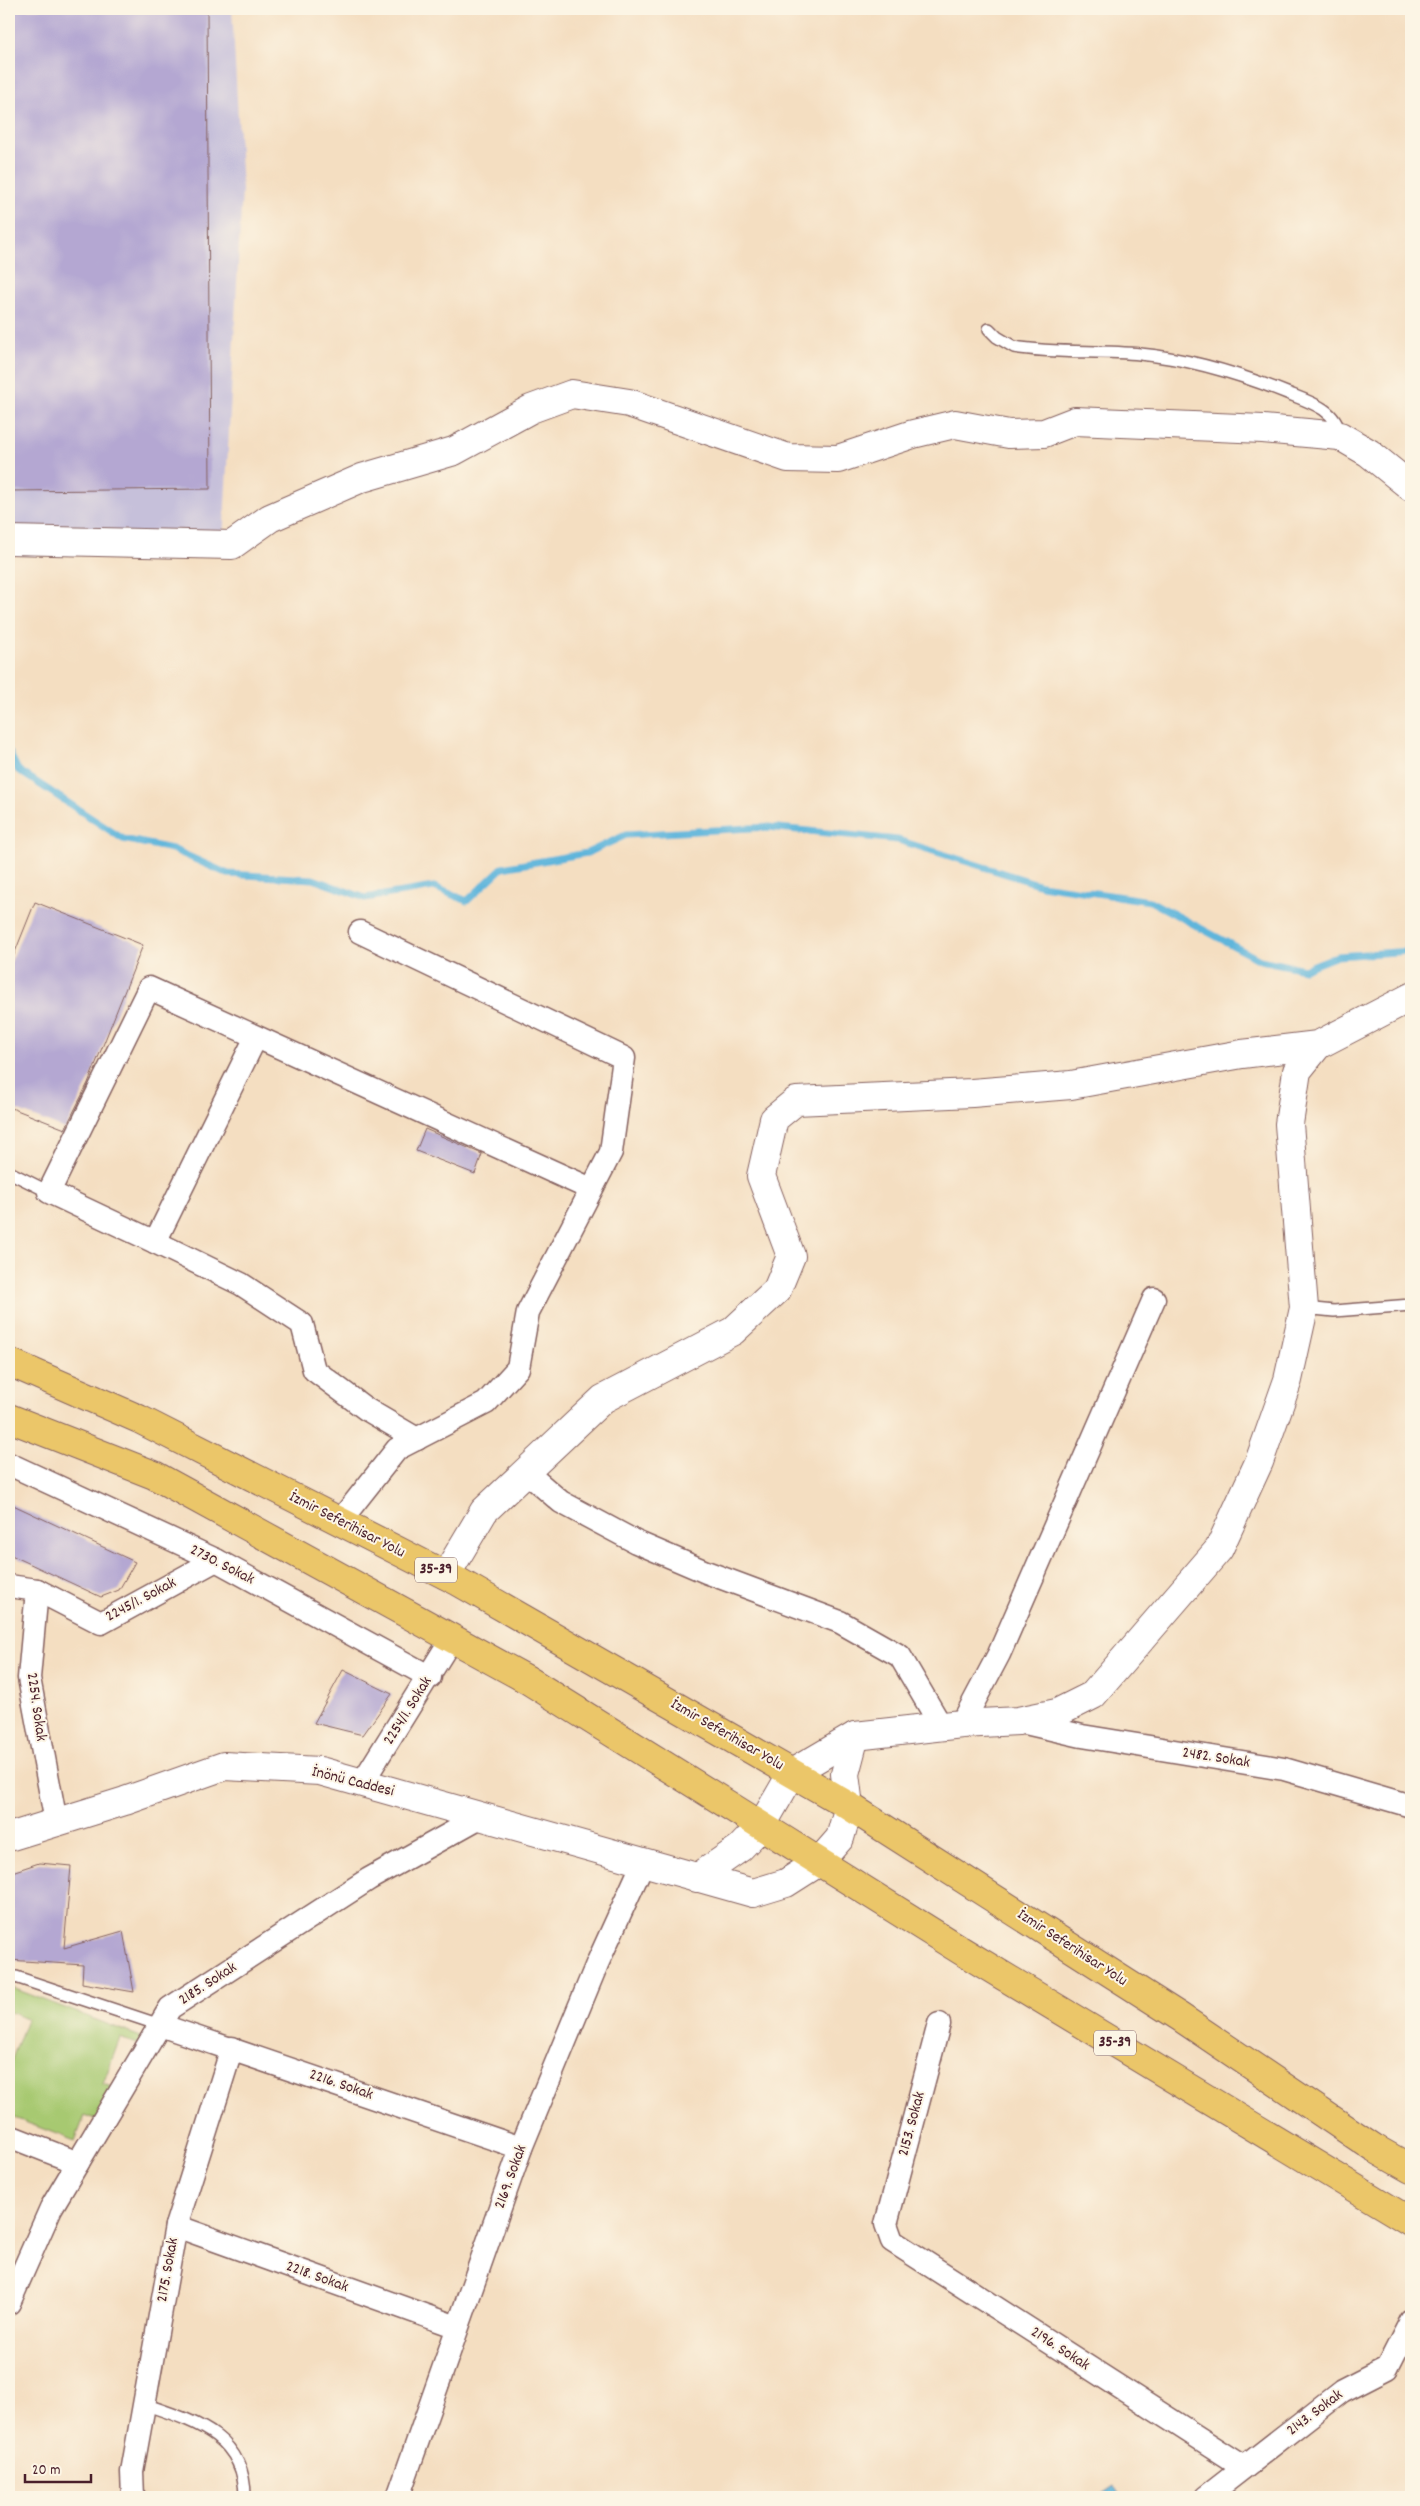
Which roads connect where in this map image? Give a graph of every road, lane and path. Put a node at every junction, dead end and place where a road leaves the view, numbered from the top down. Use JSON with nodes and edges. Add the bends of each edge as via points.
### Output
{"nodes":[{"id":1,"x":989,"y":329,"type":"dead end"},
{"id":2,"x":1340,"y":436,"type":"junction"},
{"id":3,"x":1411,"y":487,"type":"edge"},
{"id":4,"x":9,"y":540,"type":"edge"},
{"id":5,"x":360,"y":932,"type":"dead end"},
{"id":6,"x":1411,"y":997,"type":"edge"},
{"id":7,"x":256,"y":1037,"type":"junction"},
{"id":8,"x":1318,"y":1045,"type":"junction"},
{"id":9,"x":9,"y":1172,"type":"edge"},
{"id":10,"x":591,"y":1189,"type":"junction"},
{"id":11,"x":49,"y":1192,"type":"junction"},
{"id":12,"x":155,"y":1242,"type":"junction"},
{"id":13,"x":1154,"y":1300,"type":"dead end"},
{"id":14,"x":1411,"y":1305,"type":"edge"},
{"id":15,"x":1304,"y":1308,"type":"junction"},
{"id":16,"x":9,"y":1362,"type":"edge"},
{"id":17,"x":9,"y":1418,"type":"edge"},
{"id":18,"x":416,"y":1439,"type":"junction"},
{"id":19,"x":9,"y":1464,"type":"edge"},
{"id":20,"x":526,"y":1472,"type":"junction"},
{"id":21,"x":340,"y":1521,"type":"junction"},
{"id":22,"x":216,"y":1560,"type":"junction"},
{"id":23,"x":446,"y":1575,"type":"junction"},
{"id":24,"x":9,"y":1586,"type":"edge"},
{"id":25,"x":37,"y":1590,"type":"junction"},
{"id":26,"x":452,"y":1638,"type":"junction"},
{"id":27,"x":430,"y":1677,"type":"junction"},
{"id":28,"x":1018,"y":1721,"type":"junction"},
{"id":29,"x":951,"y":1725,"type":"junction"},
{"id":30,"x":855,"y":1736,"type":"junction"},
{"id":31,"x":792,"y":1772,"type":"junction"},
{"id":32,"x":362,"y":1783,"type":"junction"},
{"id":33,"x":849,"y":1806,"type":"junction"},
{"id":34,"x":1411,"y":1806,"type":"edge"},
{"id":35,"x":482,"y":1816,"type":"junction"},
{"id":36,"x":56,"y":1822,"type":"junction"},
{"id":37,"x":762,"y":1825,"type":"junction"},
{"id":38,"x":9,"y":1837,"type":"edge"},
{"id":39,"x":819,"y":1862,"type":"junction"},
{"id":40,"x":643,"y":1863,"type":"junction"},
{"id":41,"x":697,"y":1878,"type":"junction"},
{"id":42,"x":9,"y":1980,"type":"edge"},
{"id":43,"x":939,"y":2024,"type":"dead end"},
{"id":44,"x":160,"y":2025,"type":"junction"},
{"id":45,"x":232,"y":2048,"type":"junction"},
{"id":46,"x":9,"y":2136,"type":"edge"},
{"id":47,"x":521,"y":2148,"type":"junction"},
{"id":48,"x":1374,"y":2148,"type":"junction"},
{"id":49,"x":1411,"y":2152,"type":"edge"},
{"id":50,"x":78,"y":2163,"type":"junction"},
{"id":51,"x":1411,"y":2169,"type":"edge"},
{"id":52,"x":1411,"y":2222,"type":"edge"},
{"id":53,"x":886,"y":2224,"type":"joint"},
{"id":54,"x":176,"y":2226,"type":"junction"},
{"id":55,"x":9,"y":2303,"type":"edge"},
{"id":56,"x":1411,"y":2322,"type":"edge"},
{"id":57,"x":457,"y":2327,"type":"junction"},
{"id":58,"x":144,"y":2404,"type":"junction"},
{"id":59,"x":1244,"y":2467,"type":"junction"},
{"id":60,"x":132,"y":2497,"type":"edge"},
{"id":61,"x":245,"y":2497,"type":"edge"},
{"id":62,"x":398,"y":2497,"type":"edge"},
{"id":63,"x":1206,"y":2497,"type":"edge"}],
"edges":[{"from":1,"to":2,"type":"lane","via":[[997,338],[1014,347],[1141,354],[1209,365],[1310,402],[1333,415]]},
{"from":2,"to":3,"type":"street","via":[[1369,453]]},
{"from":2,"to":4,"type":"street","via":[[1263,429],[1075,421],[1044,432],[1009,434],[955,424],[838,459],[788,458],[629,403],[572,394],[531,409],[454,451],[362,478],[270,518],[232,546]]},
{"from":5,"to":10,"type":"street","via":[[624,1058],[611,1152]]},
{"from":6,"to":8,"type":"street"},
{"from":7,"to":10,"type":"street"},
{"from":7,"to":11,"type":"street","via":[[149,988]]},
{"from":7,"to":12,"type":"street"},
{"from":8,"to":15,"type":"street","via":[[1297,1071],[1288,1124]]},
{"from":8,"to":20,"type":"street","via":[[1242,1054],[1071,1085],[972,1093],[796,1100],[774,1118],[761,1176],[791,1256],[777,1290],[733,1331],[603,1399]]},
{"from":9,"to":11,"type":"lane"},
{"from":10,"to":18,"type":"street","via":[[528,1312],[518,1368],[486,1403]]},
{"from":11,"to":12,"type":"street"},
{"from":12,"to":18,"type":"street","via":[[241,1284],[302,1324],[314,1370],[366,1409]]},
{"from":13,"to":29,"type":"street","via":[[999,1654]]},
{"from":14,"to":15,"type":"lane","via":[[1334,1311]]},
{"from":15,"to":28,"type":"street","via":[[1288,1380],[1259,1462],[1219,1549],[1093,1694],[1057,1713]]},
{"from":16,"to":21,"type":"main road","name":"İzmir Seferihisar Yolu","number":"35-39","via":[[139,1419]]},
{"from":17,"to":26,"type":"main road","number":"35-39","via":[[154,1475]]},
{"from":18,"to":21,"type":"street","via":[[397,1449]]},
{"from":19,"to":22,"type":"street","name":"2730. Sokak"},
{"from":20,"to":23,"type":"street","via":[[484,1511]]},
{"from":20,"to":29,"type":"street","via":[[561,1502],[636,1542],[840,1622],[900,1656]]},
{"from":21,"to":23,"type":"main road","name":"İzmir Seferihisar Yolu","number":"35-39"},
{"from":22,"to":25,"type":"street","name":"2245/1. Sokak","via":[[102,1623]]},
{"from":22,"to":27,"type":"street","name":"2730. Sokak"},
{"from":23,"to":31,"type":"main road","name":"İzmir Seferihisar Yolu","number":"35-39"},
{"from":24,"to":25,"type":"street","name":"2245/1. Sokak"},
{"from":25,"to":36,"type":"street","name":"2254. Sokak","via":[[29,1678]]},
{"from":26,"to":27,"type":"street","name":"2254/1. Sokak"},
{"from":26,"to":37,"type":"main road","number":"35-39","via":[[528,1680]]},
{"from":27,"to":32,"type":"street","name":"2254/1. Sokak"},
{"from":28,"to":29,"type":"street"},
{"from":28,"to":34,"type":"street","name":"2482. Sokak","via":[[1082,1736],[1284,1769]]},
{"from":29,"to":30,"type":"street"},
{"from":30,"to":31,"type":"street"},
{"from":30,"to":33,"type":"street","via":[[845,1774]]},
{"from":31,"to":33,"type":"main road","name":"İzmir Seferihisar Yolu","number":"35-39"},
{"from":31,"to":37,"type":"street"},
{"from":32,"to":35,"type":"street","name":"İnönü Caddesi"},
{"from":32,"to":36,"type":"street","name":"İnönü Caddesi","via":[[320,1771],[224,1766]]},
{"from":33,"to":39,"type":"street","name":"İnönü Caddesi","via":[[840,1838]]},
{"from":33,"to":48,"type":"main road","name":"İzmir Seferihisar Yolu","number":"35-39","via":[[1180,2017]]},
{"from":35,"to":40,"type":"street","name":"İnönü Caddesi"},
{"from":35,"to":44,"type":"street","name":"2185. Sokak","via":[[368,1879],[170,2008]]},
{"from":36,"to":38,"type":"street","name":"İnönü Caddesi"},
{"from":37,"to":39,"type":"main road","number":"35-39"},
{"from":37,"to":41,"type":"street","via":[[740,1848]]},
{"from":39,"to":41,"type":"street","name":"İnönü Caddesi","via":[[786,1883],[753,1893]]},
{"from":39,"to":52,"type":"main road","number":"35-39"},
{"from":40,"to":41,"type":"street","name":"İnönü Caddesi"},
{"from":40,"to":47,"type":"street","name":"2169. Sokak","via":[[597,1964]]},
{"from":42,"to":44,"type":"lane","via":[[16,1977]]},
{"from":43,"to":53,"type":"street","name":"2153. Sokak"},
{"from":44,"to":45,"type":"street","name":"2216. Sokak"},
{"from":44,"to":50,"type":"street","name":"2185. Sokak"},
{"from":45,"to":47,"type":"street","name":"2216. Sokak"},
{"from":45,"to":54,"type":"street","name":"2175. Sokak"},
{"from":46,"to":50,"type":"street"},
{"from":47,"to":57,"type":"street","name":"2169. Sokak"},
{"from":48,"to":49,"type":"street"},
{"from":48,"to":51,"type":"main road","name":"İzmir Seferihisar Yolu","number":"35-39"},
{"from":50,"to":55,"type":"street","name":"2185. Sokak","via":[[51,2208]]},
{"from":53,"to":59,"type":"street","name":"2196. Sokak","via":[[892,2241]]},
{"from":54,"to":57,"type":"street","name":"2218. Sokak"},
{"from":54,"to":58,"type":"street","name":"2175. Sokak"},
{"from":56,"to":59,"type":"street","name":"2143. Sokak","via":[[1387,2368],[1342,2391]]},
{"from":57,"to":62,"type":"street","name":"2169. Sokak"},
{"from":58,"to":60,"type":"street","name":"2175. Sokak","via":[[132,2472]]},
{"from":58,"to":61,"type":"lane","via":[[187,2419],[225,2442],[238,2462],[245,2482]]},
{"from":59,"to":63,"type":"street","name":"2143. Sokak"}]}
